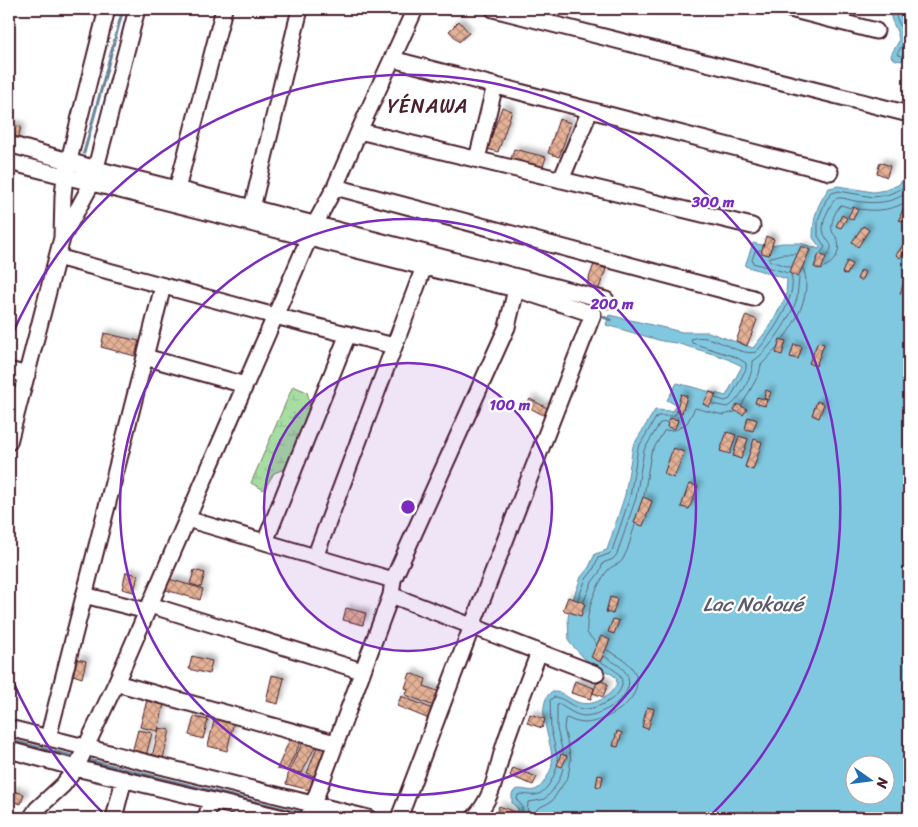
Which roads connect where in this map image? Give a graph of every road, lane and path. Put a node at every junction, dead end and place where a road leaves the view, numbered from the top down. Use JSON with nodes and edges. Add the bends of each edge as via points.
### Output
{"nodes":[{"id":1,"x":107,"y":9,"type":"edge"},
{"id":2,"x":137,"y":9,"type":"edge"},
{"id":3,"x":224,"y":9,"type":"edge"},
{"id":4,"x":300,"y":9,"type":"edge"},
{"id":5,"x":415,"y":9,"type":"edge"},
{"id":6,"x":492,"y":9,"type":"edge"},
{"id":7,"x":790,"y":9,"type":"edge"},
{"id":8,"x":876,"y":31,"type":"dead end"},
{"id":9,"x":392,"y":59,"type":"junction"},
{"id":10,"x":495,"y":85,"type":"junction"},
{"id":11,"x":590,"y":110,"type":"junction"},
{"id":12,"x":909,"y":114,"type":"edge"},
{"id":13,"x":359,"y":131,"type":"junction"},
{"id":14,"x":9,"y":144,"type":"edge"},
{"id":15,"x":477,"y":159,"type":"junction"},
{"id":16,"x":69,"y":160,"type":"junction"},
{"id":17,"x":9,"y":162,"type":"edge"},
{"id":18,"x":830,"y":172,"type":"dead end"},
{"id":19,"x":65,"y":176,"type":"junction"},
{"id":20,"x":94,"y":176,"type":"junction"},
{"id":21,"x":560,"y":180,"type":"junction"},
{"id":22,"x":336,"y":187,"type":"junction"},
{"id":23,"x":177,"y":189,"type":"junction"},
{"id":24,"x":252,"y":208,"type":"junction"},
{"id":25,"x":752,"y":226,"type":"dead end"},
{"id":26,"x":312,"y":231,"type":"junction"},
{"id":27,"x":62,"y":238,"type":"junction"},
{"id":28,"x":57,"y":257,"type":"junction"},
{"id":29,"x":424,"y":267,"type":"junction"},
{"id":30,"x":518,"y":283,"type":"junction"},
{"id":31,"x":163,"y":286,"type":"junction"},
{"id":32,"x":753,"y":298,"type":"dead end"},
{"id":33,"x":606,"y":300,"type":"dead end"},
{"id":34,"x":275,"y":316,"type":"junction"},
{"id":35,"x":348,"y":334,"type":"junction"},
{"id":36,"x":394,"y":346,"type":"junction"},
{"id":37,"x":145,"y":358,"type":"junction"},
{"id":38,"x":9,"y":370,"type":"edge"},
{"id":39,"x":27,"y":375,"type":"junction"},
{"id":40,"x":245,"y":385,"type":"junction"},
{"id":41,"x":9,"y":442,"type":"edge"},
{"id":42,"x":187,"y":519,"type":"junction"},
{"id":43,"x":265,"y":542,"type":"junction"},
{"id":44,"x":315,"y":557,"type":"junction"},
{"id":45,"x":392,"y":588,"type":"junction"},
{"id":46,"x":84,"y":595,"type":"junction"},
{"id":47,"x":148,"y":608,"type":"junction"},
{"id":48,"x":472,"y":626,"type":"junction"},
{"id":49,"x":539,"y":652,"type":"junction"},
{"id":50,"x":362,"y":671,"type":"junction"},
{"id":51,"x":596,"y":674,"type":"dead end"},
{"id":52,"x":116,"y":683,"type":"junction"},
{"id":53,"x":9,"y":728,"type":"edge"},
{"id":54,"x":48,"y":738,"type":"junction"},
{"id":55,"x":335,"y":742,"type":"junction"},
{"id":56,"x":85,"y":747,"type":"junction"},
{"id":57,"x":9,"y":750,"type":"edge"},
{"id":58,"x":76,"y":768,"type":"junction"},
{"id":59,"x":124,"y":779,"type":"junction"},
{"id":60,"x":211,"y":801,"type":"junction"},
{"id":61,"x":310,"y":812,"type":"edge"},
{"id":62,"x":31,"y":818,"type":"edge"},
{"id":63,"x":114,"y":818,"type":"edge"},
{"id":64,"x":206,"y":818,"type":"edge"},
{"id":65,"x":284,"y":818,"type":"edge"},
{"id":66,"x":368,"y":818,"type":"edge"},
{"id":67,"x":399,"y":818,"type":"edge"},
{"id":68,"x":474,"y":818,"type":"edge"}],
"edges":[{"from":1,"to":16,"type":"street"},
{"from":2,"to":20,"type":"street"},
{"from":3,"to":23,"type":"street"},
{"from":4,"to":24,"type":"street"},
{"from":5,"to":9,"type":"street"},
{"from":6,"to":12,"type":"street"},
{"from":7,"to":8,"type":"street"},
{"from":9,"to":10,"type":"street"},
{"from":9,"to":13,"type":"street"},
{"from":10,"to":11,"type":"street"},
{"from":10,"to":15,"type":"street"},
{"from":11,"to":18,"type":"street"},
{"from":11,"to":21,"type":"street"},
{"from":13,"to":15,"type":"street"},
{"from":13,"to":22,"type":"street"},
{"from":14,"to":16,"type":"street"},
{"from":15,"to":21,"type":"street"},
{"from":16,"to":19,"type":"street"},
{"from":16,"to":20,"type":"street"},
{"from":17,"to":19,"type":"street"},
{"from":19,"to":20,"type":"street"},
{"from":19,"to":27,"type":"street"},
{"from":20,"to":23,"type":"street"},
{"from":20,"to":26,"type":"street"},
{"from":20,"to":27,"type":"street"},
{"from":21,"to":25,"type":"street"},
{"from":22,"to":26,"type":"street"},
{"from":22,"to":32,"type":"street"},
{"from":23,"to":24,"type":"street"},
{"from":24,"to":26,"type":"street"},
{"from":26,"to":29,"type":"street"},
{"from":26,"to":30,"type":"street"},
{"from":26,"to":34,"type":"street"},
{"from":27,"to":28,"type":"street"},
{"from":28,"to":31,"type":"street"},
{"from":28,"to":39,"type":"street"},
{"from":29,"to":30,"type":"street"},
{"from":29,"to":36,"type":"street"},
{"from":30,"to":33,"type":"street"},
{"from":30,"to":45,"type":"street","via":[[506,327]]},
{"from":30,"to":48,"type":"street","via":[[593,314]]},
{"from":31,"to":34,"type":"street"},
{"from":31,"to":37,"type":"street"},
{"from":34,"to":35,"type":"street"},
{"from":34,"to":40,"type":"street"},
{"from":35,"to":36,"type":"street"},
{"from":35,"to":43,"type":"street"},
{"from":36,"to":44,"type":"street"},
{"from":37,"to":40,"type":"street"},
{"from":37,"to":46,"type":"street"},
{"from":38,"to":39,"type":"street"},
{"from":39,"to":41,"type":"street"},
{"from":40,"to":42,"type":"street"},
{"from":42,"to":43,"type":"street"},
{"from":42,"to":47,"type":"street"},
{"from":43,"to":44,"type":"street"},
{"from":44,"to":45,"type":"street"},
{"from":45,"to":48,"type":"street"},
{"from":45,"to":50,"type":"street"},
{"from":46,"to":47,"type":"street"},
{"from":46,"to":54,"type":"street"},
{"from":47,"to":50,"type":"street"},
{"from":47,"to":52,"type":"street"},
{"from":48,"to":49,"type":"street"},
{"from":48,"to":67,"type":"street"},
{"from":49,"to":51,"type":"street"},
{"from":49,"to":68,"type":"street","via":[[506,742],[492,792]]},
{"from":50,"to":55,"type":"street"},
{"from":52,"to":55,"type":"street"},
{"from":52,"to":56,"type":"street"},
{"from":53,"to":54,"type":"street"},
{"from":54,"to":56,"type":"street"},
{"from":55,"to":61,"type":"street"},
{"from":56,"to":58,"type":"street"},
{"from":56,"to":61,"type":"street"},
{"from":57,"to":58,"type":"street"},
{"from":58,"to":59,"type":"street"},
{"from":58,"to":62,"type":"street"},
{"from":59,"to":60,"type":"street"},
{"from":59,"to":63,"type":"street"},
{"from":60,"to":64,"type":"street"},
{"from":60,"to":65,"type":"street"},
{"from":61,"to":66,"type":"street"}]}
